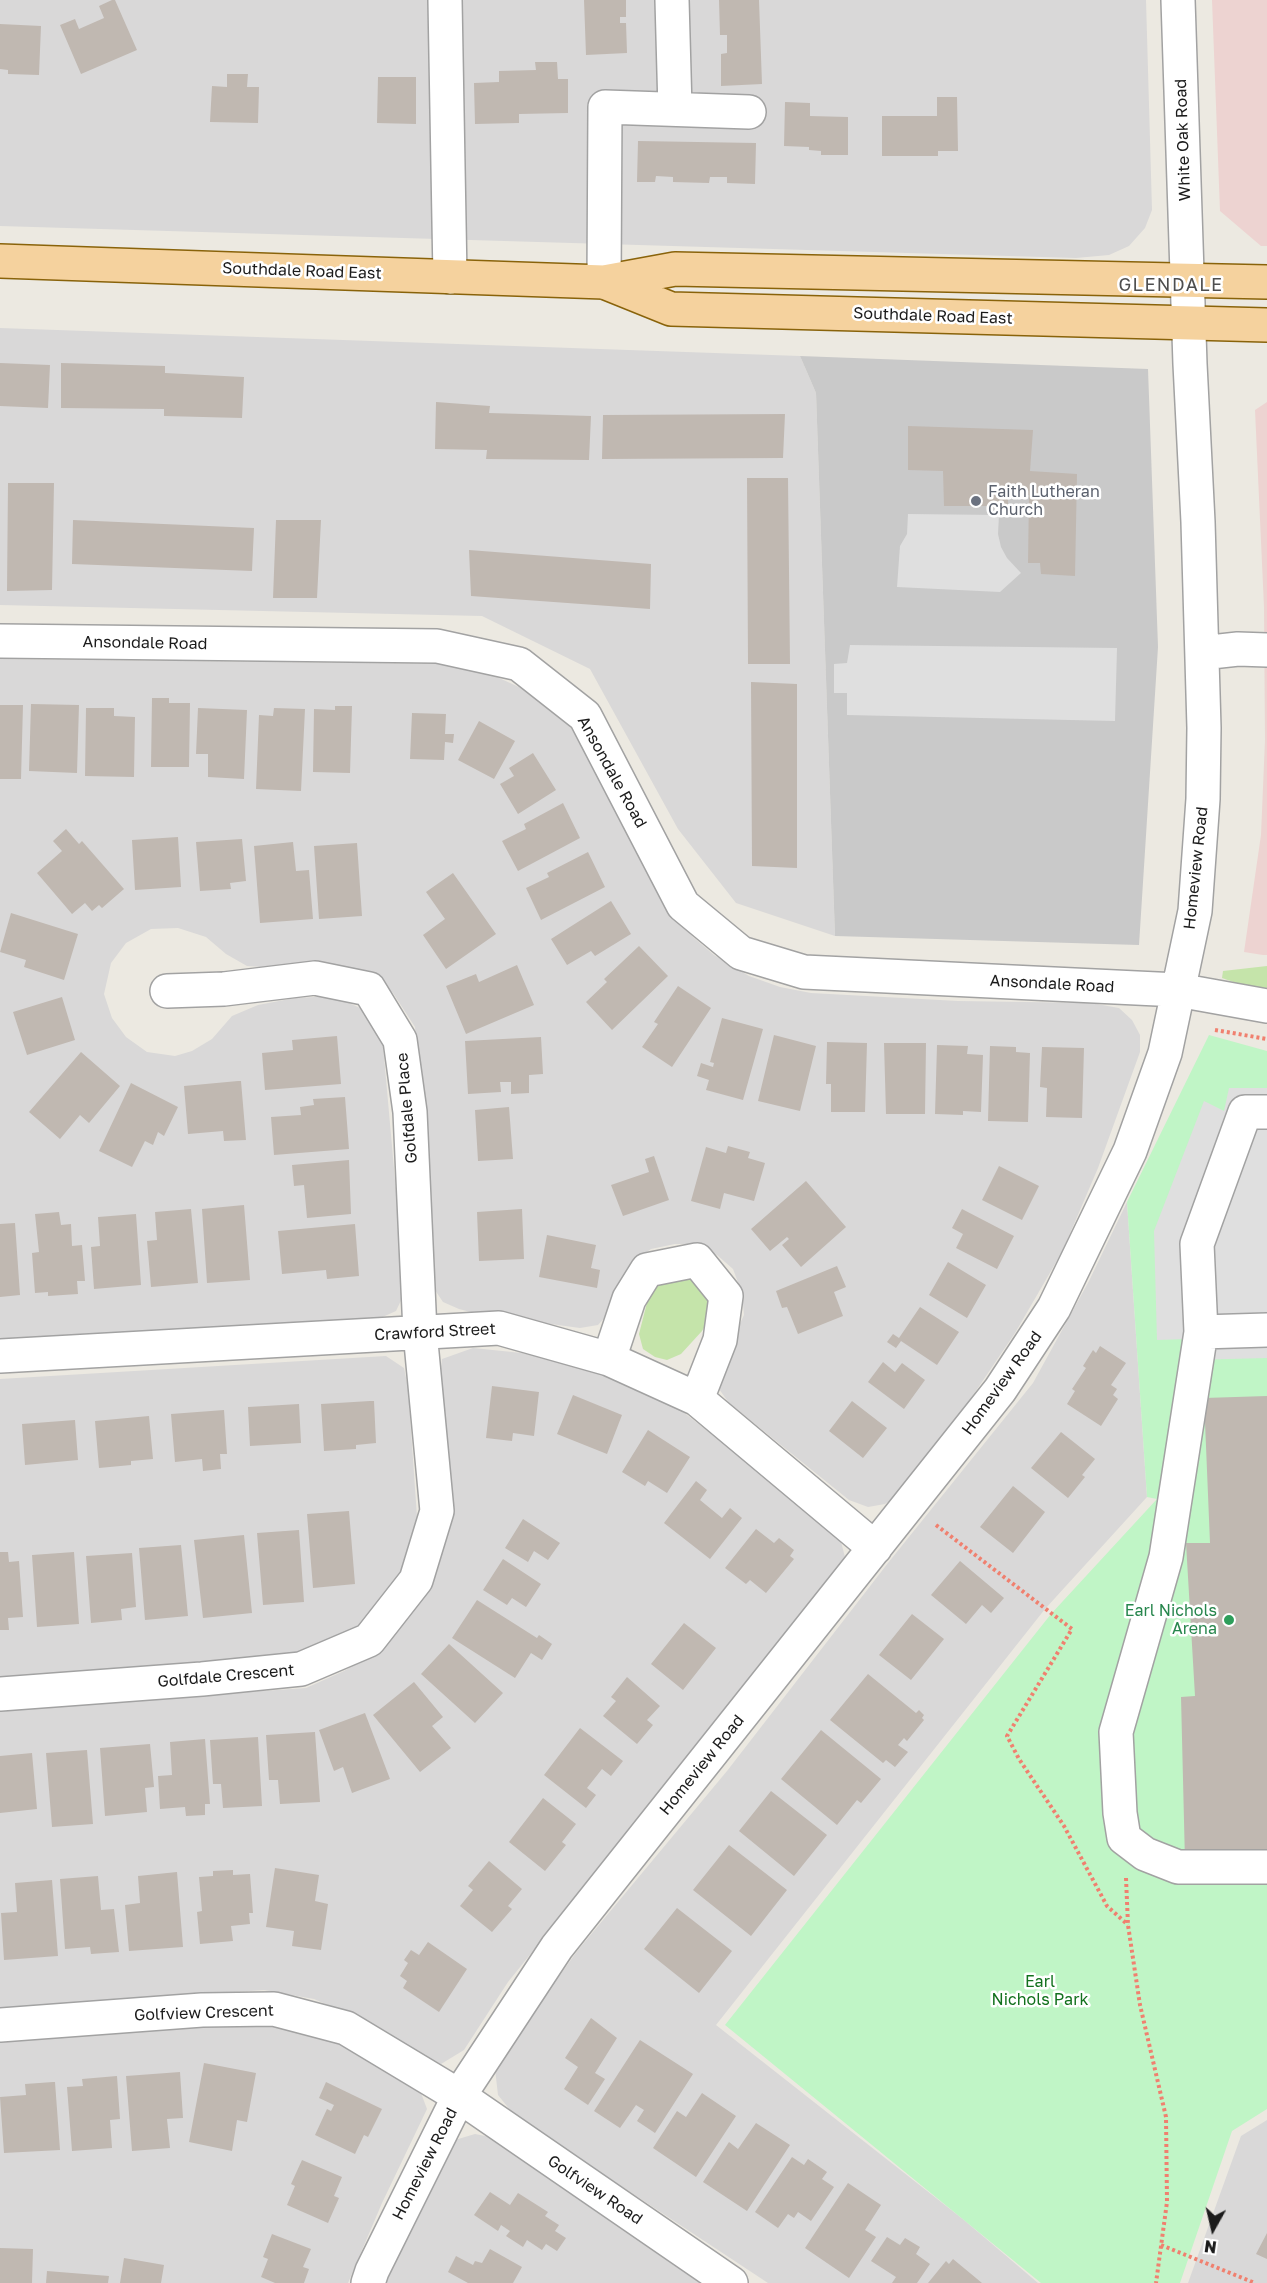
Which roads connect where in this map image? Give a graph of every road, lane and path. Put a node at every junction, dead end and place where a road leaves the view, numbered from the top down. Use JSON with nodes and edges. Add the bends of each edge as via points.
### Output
{"nodes":[{"id":1,"x":445,"y":0,"type":"edge"},
{"id":2,"x":672,"y":0,"type":"edge"},
{"id":3,"x":1178,"y":0,"type":"edge"},
{"id":4,"x":675,"y":109,"type":"junction"},
{"id":5,"x":749,"y":112,"type":"dead end"},
{"id":6,"x":0,"y":261,"type":"edge"},
{"id":7,"x":450,"y":277,"type":"junction"},
{"id":8,"x":1187,"y":281,"type":"junction"},
{"id":9,"x":604,"y":282,"type":"junction"},
{"id":10,"x":1267,"y":282,"type":"edge"},
{"id":11,"x":1189,"y":322,"type":"junction"},
{"id":12,"x":1267,"y":325,"type":"edge"},
{"id":13,"x":0,"y":641,"type":"edge"},
{"id":14,"x":1267,"y":650,"type":"edge"},
{"id":15,"x":1202,"y":653,"type":"junction"},
{"id":16,"x":1178,"y":990,"type":"junction"},
{"id":17,"x":167,"y":991,"type":"dead end"},
{"id":18,"x":1267,"y":1006,"type":"edge"},
{"id":19,"x":1207,"y":1028,"type":"dead end"},
{"id":20,"x":1267,"y":1039,"type":"edge"},
{"id":21,"x":1267,"y":1112,"type":"edge"},
{"id":22,"x":1267,"y":1330,"type":"edge"},
{"id":23,"x":420,"y":1332,"type":"junction"},
{"id":24,"x":1201,"y":1332,"type":"junction"},
{"id":25,"x":0,"y":1356,"type":"edge"},
{"id":26,"x":609,"y":1359,"type":"junction"},
{"id":27,"x":697,"y":1399,"type":"junction"},
{"id":28,"x":936,"y":1525,"type":"dead end"},
{"id":29,"x":875,"y":1548,"type":"junction"},
{"id":30,"x":0,"y":1694,"type":"edge"},
{"id":31,"x":1124,"y":1838,"type":"junction"},
{"id":32,"x":1267,"y":1867,"type":"edge"},
{"id":33,"x":1128,"y":1925,"type":"junction"},
{"id":34,"x":0,"y":2025,"type":"edge"},
{"id":35,"x":459,"y":2096,"type":"junction"},
{"id":36,"x":1161,"y":2245,"type":"junction"},
{"id":37,"x":368,"y":2283,"type":"edge"},
{"id":38,"x":731,"y":2283,"type":"edge"},
{"id":39,"x":1156,"y":2283,"type":"edge"},
{"id":40,"x":1255,"y":2283,"type":"edge"}],
"edges":[{"from":1,"to":7,"type":"street"},
{"from":2,"to":4,"type":"street"},
{"from":3,"to":8,"type":"street","name":"White Oak Road"},
{"from":4,"to":5,"type":"street"},
{"from":4,"to":9,"type":"street","via":[[605,107]]},
{"from":6,"to":7,"type":"main road","name":"Southdale Road East"},
{"from":7,"to":9,"type":"main road","name":"Southdale Road East"},
{"from":8,"to":9,"type":"main road","name":"Southdale Road East","via":[[675,269]]},
{"from":8,"to":10,"type":"main road","name":"Southdale Road East"},
{"from":8,"to":11,"type":"street","name":"White Oak Road"},
{"from":9,"to":11,"type":"main road","name":"Southdale Road East","via":[[671,309]]},
{"from":11,"to":12,"type":"main road","name":"Southdale Road East"},
{"from":11,"to":15,"type":"street","name":"Homeview Road"},
{"from":13,"to":16,"type":"street","name":"Ansondale Road","via":[[437,646],[519,664],[585,716],[683,904],[741,953],[804,972]]},
{"from":14,"to":15,"type":"street"},
{"from":15,"to":16,"type":"street","name":"Homeview Road","via":[[1203,799],[1195,911]]},
{"from":16,"to":18,"type":"street","name":"Ansondale Road"},
{"from":16,"to":29,"type":"street","name":"Homeview Road","via":[[1165,1053],[1130,1150],[1054,1308],[1000,1390]]},
{"from":17,"to":23,"type":"street","name":"Golfdale Place","via":[[315,978],[369,989],[400,1040],[410,1112]]},
{"from":19,"to":20,"type":"path"},
{"from":21,"to":24,"type":"street","via":[[1245,1112],[1197,1244]]},
{"from":22,"to":24,"type":"street"},
{"from":23,"to":25,"type":"street","name":"Crawford Street"},
{"from":23,"to":26,"type":"street","name":"Crawford Street","via":[[500,1328]]},
{"from":23,"to":30,"type":"street","name":"Golfdale Crescent","via":[[437,1511],[416,1580],[369,1640],[301,1669]]},
{"from":24,"to":31,"type":"street","via":[[1166,1557],[1116,1732]]},
{"from":26,"to":27,"type":"street","name":"Crawford Street"},
{"from":26,"to":27,"type":"street","via":[[629,1299],[647,1270],[697,1260],[726,1296],[720,1340]]},
{"from":27,"to":29,"type":"street","name":"Crawford Street"},
{"from":28,"to":33,"type":"path","via":[[1072,1629],[1008,1736],[1064,1826],[1107,1906]]},
{"from":29,"to":35,"type":"street","name":"Homeview Road","via":[[557,1947]]},
{"from":31,"to":32,"type":"street","via":[[1145,1854],[1178,1867]]},
{"from":31,"to":33,"type":"path"},
{"from":33,"to":36,"type":"path","via":[[1140,2005],[1166,2117],[1167,2202]]},
{"from":34,"to":35,"type":"street","name":"Golfview Crescent","via":[[202,2010],[274,2009],[346,2028]]},
{"from":35,"to":37,"type":"street","name":"Homeview Road"},
{"from":35,"to":38,"type":"street","name":"Golfview Road"},
{"from":36,"to":39,"type":"path"},
{"from":36,"to":40,"type":"path"}]}
